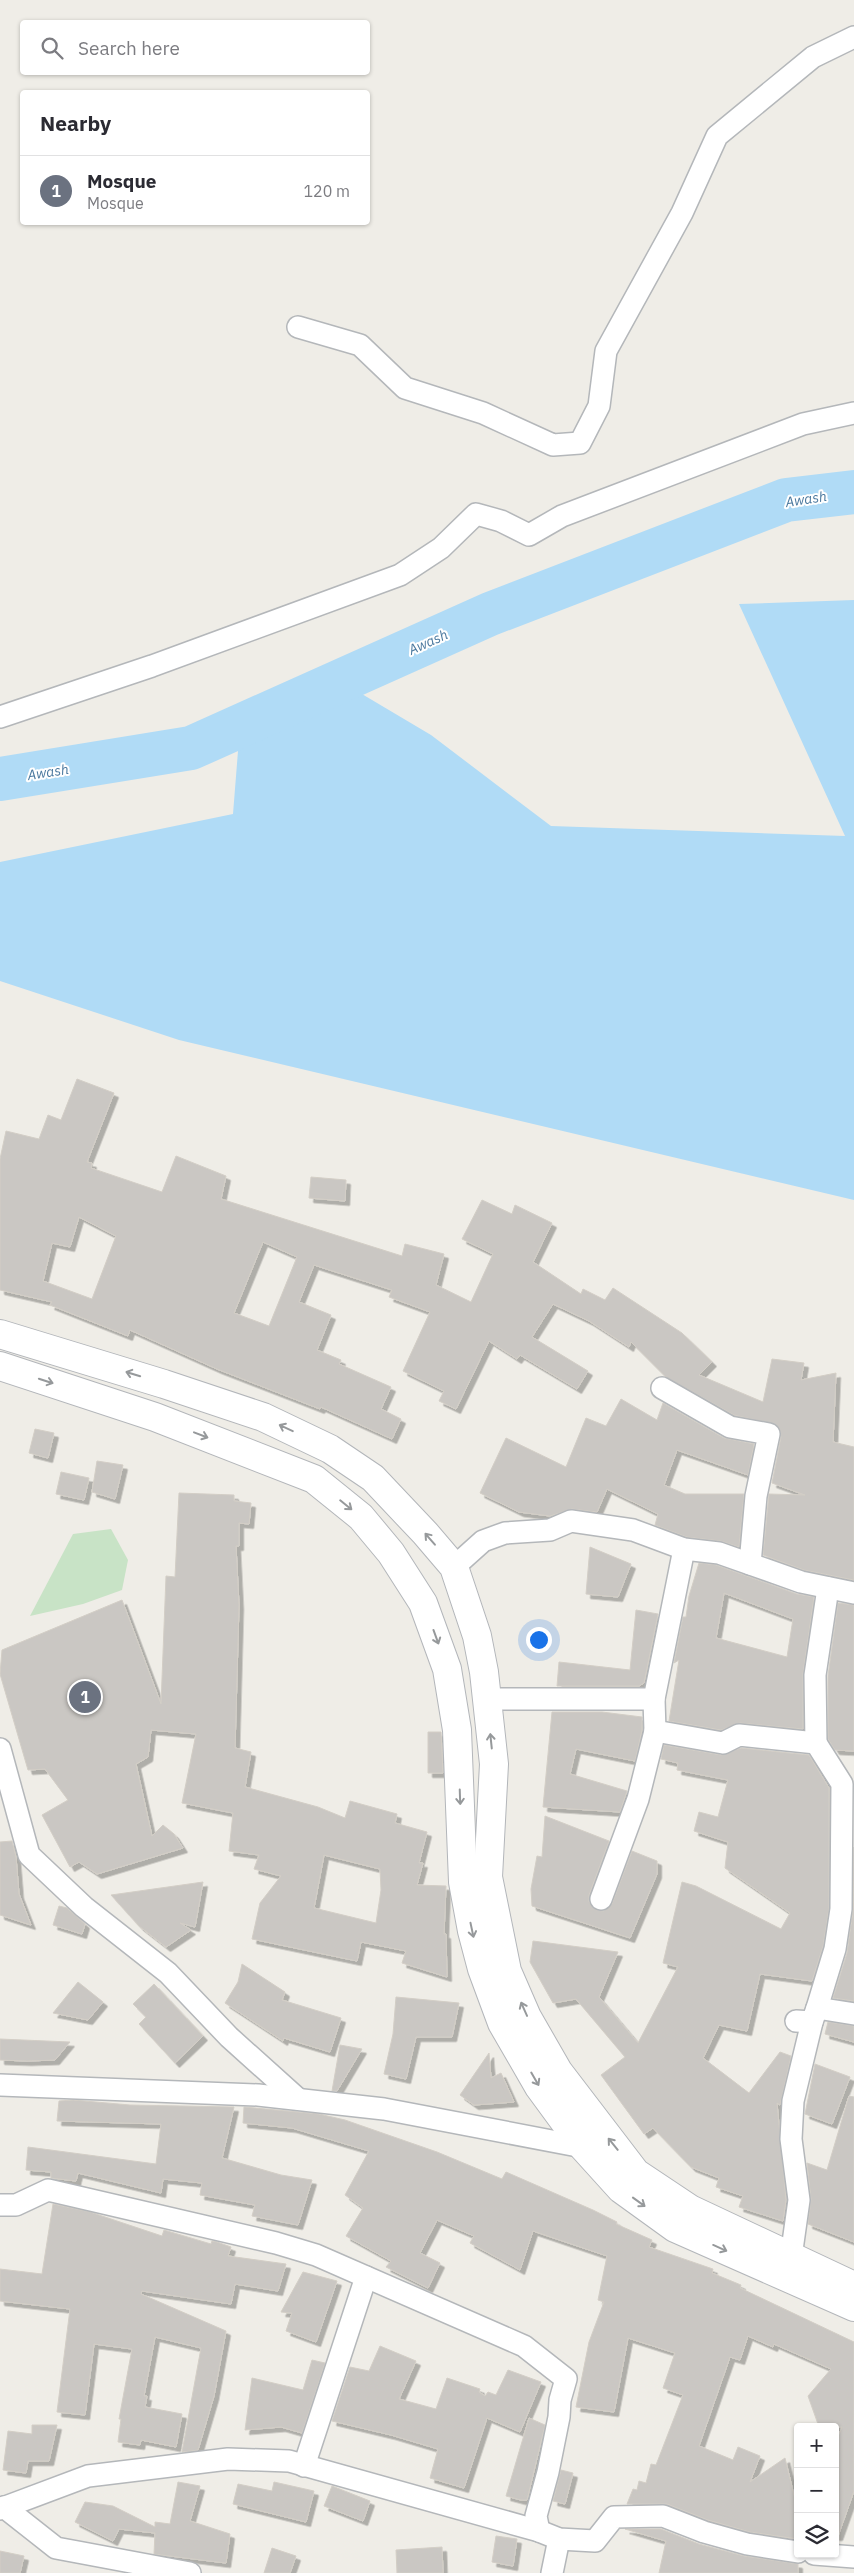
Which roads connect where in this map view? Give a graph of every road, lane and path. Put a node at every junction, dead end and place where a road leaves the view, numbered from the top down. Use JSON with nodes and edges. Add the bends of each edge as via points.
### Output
{"nodes":[{"id":1,"x":854,"y":37,"type":"edge"},
{"id":2,"x":298,"y":327,"type":"dead end"},
{"id":3,"x":854,"y":413,"type":"edge"},
{"id":4,"x":0,"y":717,"type":"edge"},
{"id":5,"x":0,"y":1334,"type":"edge"},
{"id":6,"x":0,"y":1366,"type":"edge"},
{"id":7,"x":164,"y":1384,"type":"junction"},
{"id":8,"x":662,"y":1388,"type":"dead end"},
{"id":9,"x":155,"y":1417,"type":"junction"},
{"id":10,"x":684,"y":1549,"type":"junction"},
{"id":11,"x":750,"y":1564,"type":"junction"},
{"id":12,"x":454,"y":1567,"type":"junction"},
{"id":13,"x":828,"y":1588,"type":"junction"},
{"id":14,"x":854,"y":1593,"type":"edge"},
{"id":15,"x":487,"y":1699,"type":"junction"},
{"id":16,"x":654,"y":1699,"type":"junction"},
{"id":17,"x":655,"y":1731,"type":"junction"},
{"id":18,"x":816,"y":1744,"type":"junction"},
{"id":19,"x":0,"y":1749,"type":"edge"},
{"id":20,"x":848,"y":1785,"type":"edge"},
{"id":21,"x":601,"y":1899,"type":"dead end"},
{"id":22,"x":854,"y":2014,"type":"edge"},
{"id":23,"x":808,"y":2017,"type":"junction"},
{"id":24,"x":0,"y":2086,"type":"edge"},
{"id":25,"x":298,"y":2099,"type":"junction"},
{"id":26,"x":583,"y":2147,"type":"junction"},
{"id":27,"x":0,"y":2205,"type":"edge"},
{"id":28,"x":683,"y":2218,"type":"junction"},
{"id":29,"x":791,"y":2257,"type":"junction"},
{"id":30,"x":366,"y":2277,"type":"junction"},
{"id":31,"x":854,"y":2286,"type":"edge"},
{"id":32,"x":854,"y":2307,"type":"edge"},
{"id":33,"x":304,"y":2466,"type":"junction"},
{"id":34,"x":2,"y":2508,"type":"edge"},
{"id":35,"x":539,"y":2531,"type":"junction"},
{"id":36,"x":559,"y":2539,"type":"junction"},
{"id":37,"x":794,"y":2551,"type":"edge"},
{"id":38,"x":839,"y":2556,"type":"edge"},
{"id":39,"x":854,"y":2557,"type":"edge"},
{"id":40,"x":190,"y":2573,"type":"edge"},
{"id":41,"x":552,"y":2573,"type":"edge"}],
"edges":[{"from":1,"to":2,"type":"street","via":[[813,57],[717,136],[682,213],[606,351],[599,406],[580,443],[553,445],[483,413],[406,388],[360,344]]},
{"from":3,"to":4,"type":"street","via":[[803,424],[562,516],[528,535],[501,521],[476,514],[441,548],[400,575],[152,666]]},
{"from":7,"to":5,"type":"main road","one_way":true},
{"from":6,"to":9,"type":"main road","one_way":true},
{"from":7,"to":9,"type":"main road"},
{"from":12,"to":7,"type":"main road","one_way":true,"via":[[373,1478],[330,1449],[263,1417]]},
{"from":8,"to":11,"type":"street","via":[[730,1427],[769,1434],[756,1496]]},
{"from":9,"to":26,"type":"main road","one_way":true,"via":[[314,1479],[361,1517],[391,1553],[423,1603],[447,1669],[457,1730],[463,1882],[482,1969],[502,2023],[539,2088]]},
{"from":10,"to":11,"type":"street","via":[[719,1553]]},
{"from":10,"to":12,"type":"street","via":[[633,1530],[571,1521],[550,1530],[505,1533],[483,1541]]},
{"from":10,"to":16,"type":"street"},
{"from":11,"to":13,"type":"street"},
{"from":12,"to":15,"type":"main road","via":[[477,1636]]},
{"from":13,"to":14,"type":"street"},
{"from":13,"to":18,"type":"street","via":[[815,1675]]},
{"from":15,"to":16,"type":"street"},
{"from":28,"to":15,"type":"main road","one_way":true,"via":[[636,2172],[558,2071],[527,2017],[507,1971],[488,1877],[494,1764]]},
{"from":16,"to":17,"type":"street"},
{"from":17,"to":18,"type":"street","via":[[723,1743],[739,1735]]},
{"from":17,"to":21,"type":"street","via":[[638,1799]]},
{"from":18,"to":20,"type":"street"},
{"from":19,"to":25,"type":"street","via":[[29,1855],[84,1907],[168,1973],[229,2037]]},
{"from":20,"to":23,"type":"street","via":[[842,1909],[835,1949]]},
{"from":22,"to":23,"type":"street"},
{"from":23,"to":29,"type":"street","via":[[793,2101],[791,2139],[799,2200]]},
{"from":24,"to":25,"type":"street","via":[[258,2094]]},
{"from":25,"to":26,"type":"street","via":[[384,2109]]},
{"from":26,"to":28,"type":"main road","one_way":true,"via":[[621,2189]]},
{"from":27,"to":30,"type":"street","via":[[16,2205],[48,2190],[276,2243],[316,2255]]},
{"from":28,"to":29,"type":"main road"},
{"from":28,"to":32,"type":"main road","one_way":true},
{"from":29,"to":31,"type":"main road"},
{"from":30,"to":33,"type":"street"},
{"from":30,"to":35,"type":"street","via":[[524,2346],[566,2379],[536,2516]]},
{"from":33,"to":34,"type":"street","via":[[289,2461],[228,2459],[88,2476]]},
{"from":33,"to":35,"type":"street"},
{"from":34,"to":40,"type":"street","via":[[56,2548]]},
{"from":35,"to":36,"type":"street"},
{"from":36,"to":37,"type":"street","via":[[595,2541],[614,2517],[663,2516],[747,2544]]},
{"from":36,"to":41,"type":"street"},
{"from":38,"to":39,"type":"street"}]}
